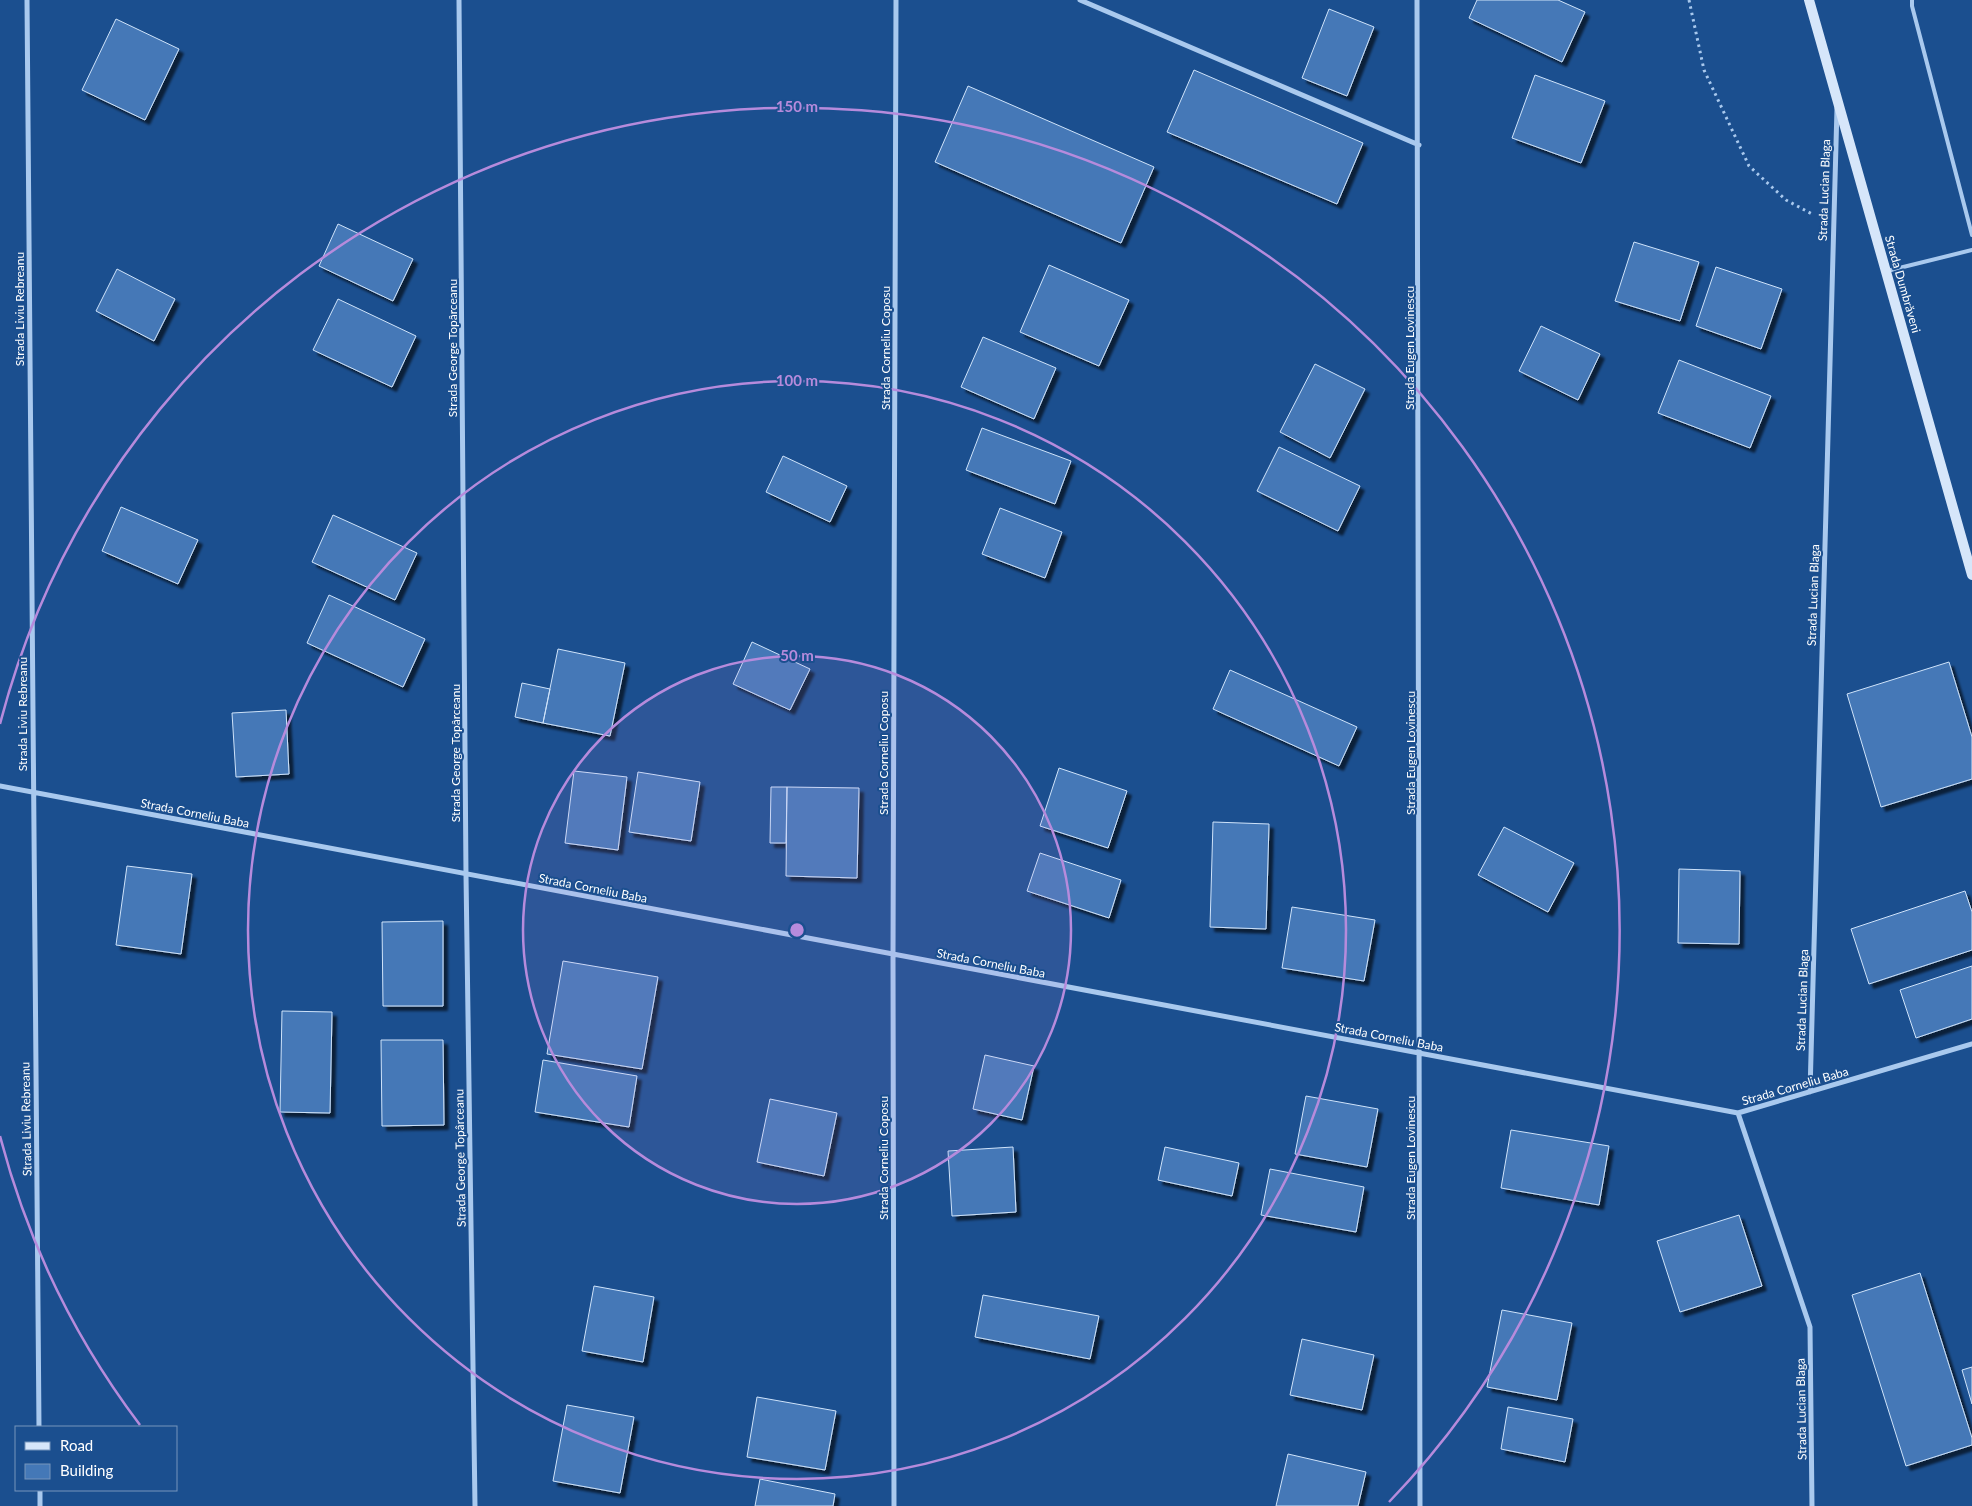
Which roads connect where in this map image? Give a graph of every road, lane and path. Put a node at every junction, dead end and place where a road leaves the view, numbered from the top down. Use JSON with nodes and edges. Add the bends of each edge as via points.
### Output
{"nodes":[{"id":1,"x":27,"y":0,"type":"edge"},
{"id":2,"x":459,"y":0,"type":"edge"},
{"id":3,"x":896,"y":0,"type":"edge"},
{"id":4,"x":1080,"y":0,"type":"edge"},
{"id":5,"x":1417,"y":0,"type":"edge"},
{"id":6,"x":1689,"y":0,"type":"edge"},
{"id":7,"x":1809,"y":0,"type":"edge"},
{"id":8,"x":1912,"y":0,"type":"edge"},
{"id":9,"x":1837,"y":98,"type":"junction"},
{"id":10,"x":1419,"y":145,"type":"junction"},
{"id":11,"x":1833,"y":225,"type":"junction"},
{"id":12,"x":1972,"y":235,"type":"edge"},
{"id":13,"x":1972,"y":250,"type":"edge"},
{"id":14,"x":1887,"y":271,"type":"junction"},
{"id":15,"x":1972,"y":575,"type":"edge"},
{"id":16,"x":0,"y":786,"type":"edge"},
{"id":17,"x":33,"y":793,"type":"junction"},
{"id":18,"x":466,"y":875,"type":"junction"},
{"id":19,"x":893,"y":955,"type":"junction"},
{"id":20,"x":1972,"y":1044,"type":"edge"},
{"id":21,"x":1420,"y":1054,"type":"junction"},
{"id":22,"x":1810,"y":1092,"type":"junction"},
{"id":23,"x":1738,"y":1113,"type":"junction"},
{"id":24,"x":39,"y":1426,"type":"edge"},
{"id":25,"x":40,"y":1491,"type":"edge"},
{"id":26,"x":40,"y":1506,"type":"edge"},
{"id":27,"x":475,"y":1506,"type":"edge"},
{"id":28,"x":894,"y":1506,"type":"edge"},
{"id":29,"x":1420,"y":1506,"type":"edge"},
{"id":30,"x":1812,"y":1506,"type":"edge"}],
"edges":[{"from":1,"to":17,"type":"street","name":"Strada Liviu Rebreanu"},
{"from":2,"to":18,"type":"street","name":"Strada George Topârceanu"},
{"from":3,"to":19,"type":"street","name":"Strada Corneliu Coposu"},
{"from":4,"to":10,"type":"street"},
{"from":5,"to":10,"type":"street","name":"Strada Eugen Lovinescu"},
{"from":6,"to":11,"type":"path","via":[[1704,70],[1749,166],[1786,200]]},
{"from":7,"to":9,"type":"street","name":"Strada Dumbrăveni"},
{"from":8,"to":12,"type":"lane"},
{"from":9,"to":11,"type":"street","name":"Strada Lucian Blaga"},
{"from":9,"to":14,"type":"street","name":"Strada Dumbrăveni"},
{"from":10,"to":21,"type":"street","name":"Strada Eugen Lovinescu"},
{"from":11,"to":22,"type":"street","name":"Strada Lucian Blaga"},
{"from":13,"to":14,"type":"lane"},
{"from":14,"to":15,"type":"street","name":"Strada Dumbrăveni"},
{"from":16,"to":17,"type":"street","name":"Strada Corneliu Baba"},
{"from":17,"to":18,"type":"street","name":"Strada Corneliu Baba"},
{"from":17,"to":24,"type":"street","name":"Strada Liviu Rebreanu"},
{"from":18,"to":19,"type":"street","name":"Strada Corneliu Baba"},
{"from":18,"to":27,"type":"street","name":"Strada George Topârceanu"},
{"from":19,"to":21,"type":"street","name":"Strada Corneliu Baba"},
{"from":19,"to":28,"type":"street","name":"Strada Corneliu Coposu"},
{"from":20,"to":22,"type":"street","name":"Strada Corneliu Baba"},
{"from":21,"to":23,"type":"street","name":"Strada Corneliu Baba"},
{"from":21,"to":29,"type":"street","name":"Strada Eugen Lovinescu"},
{"from":22,"to":23,"type":"street","name":"Strada Corneliu Baba"},
{"from":23,"to":30,"type":"street","name":"Strada Lucian Blaga","via":[[1810,1327]]},
{"from":25,"to":26,"type":"street"}]}
